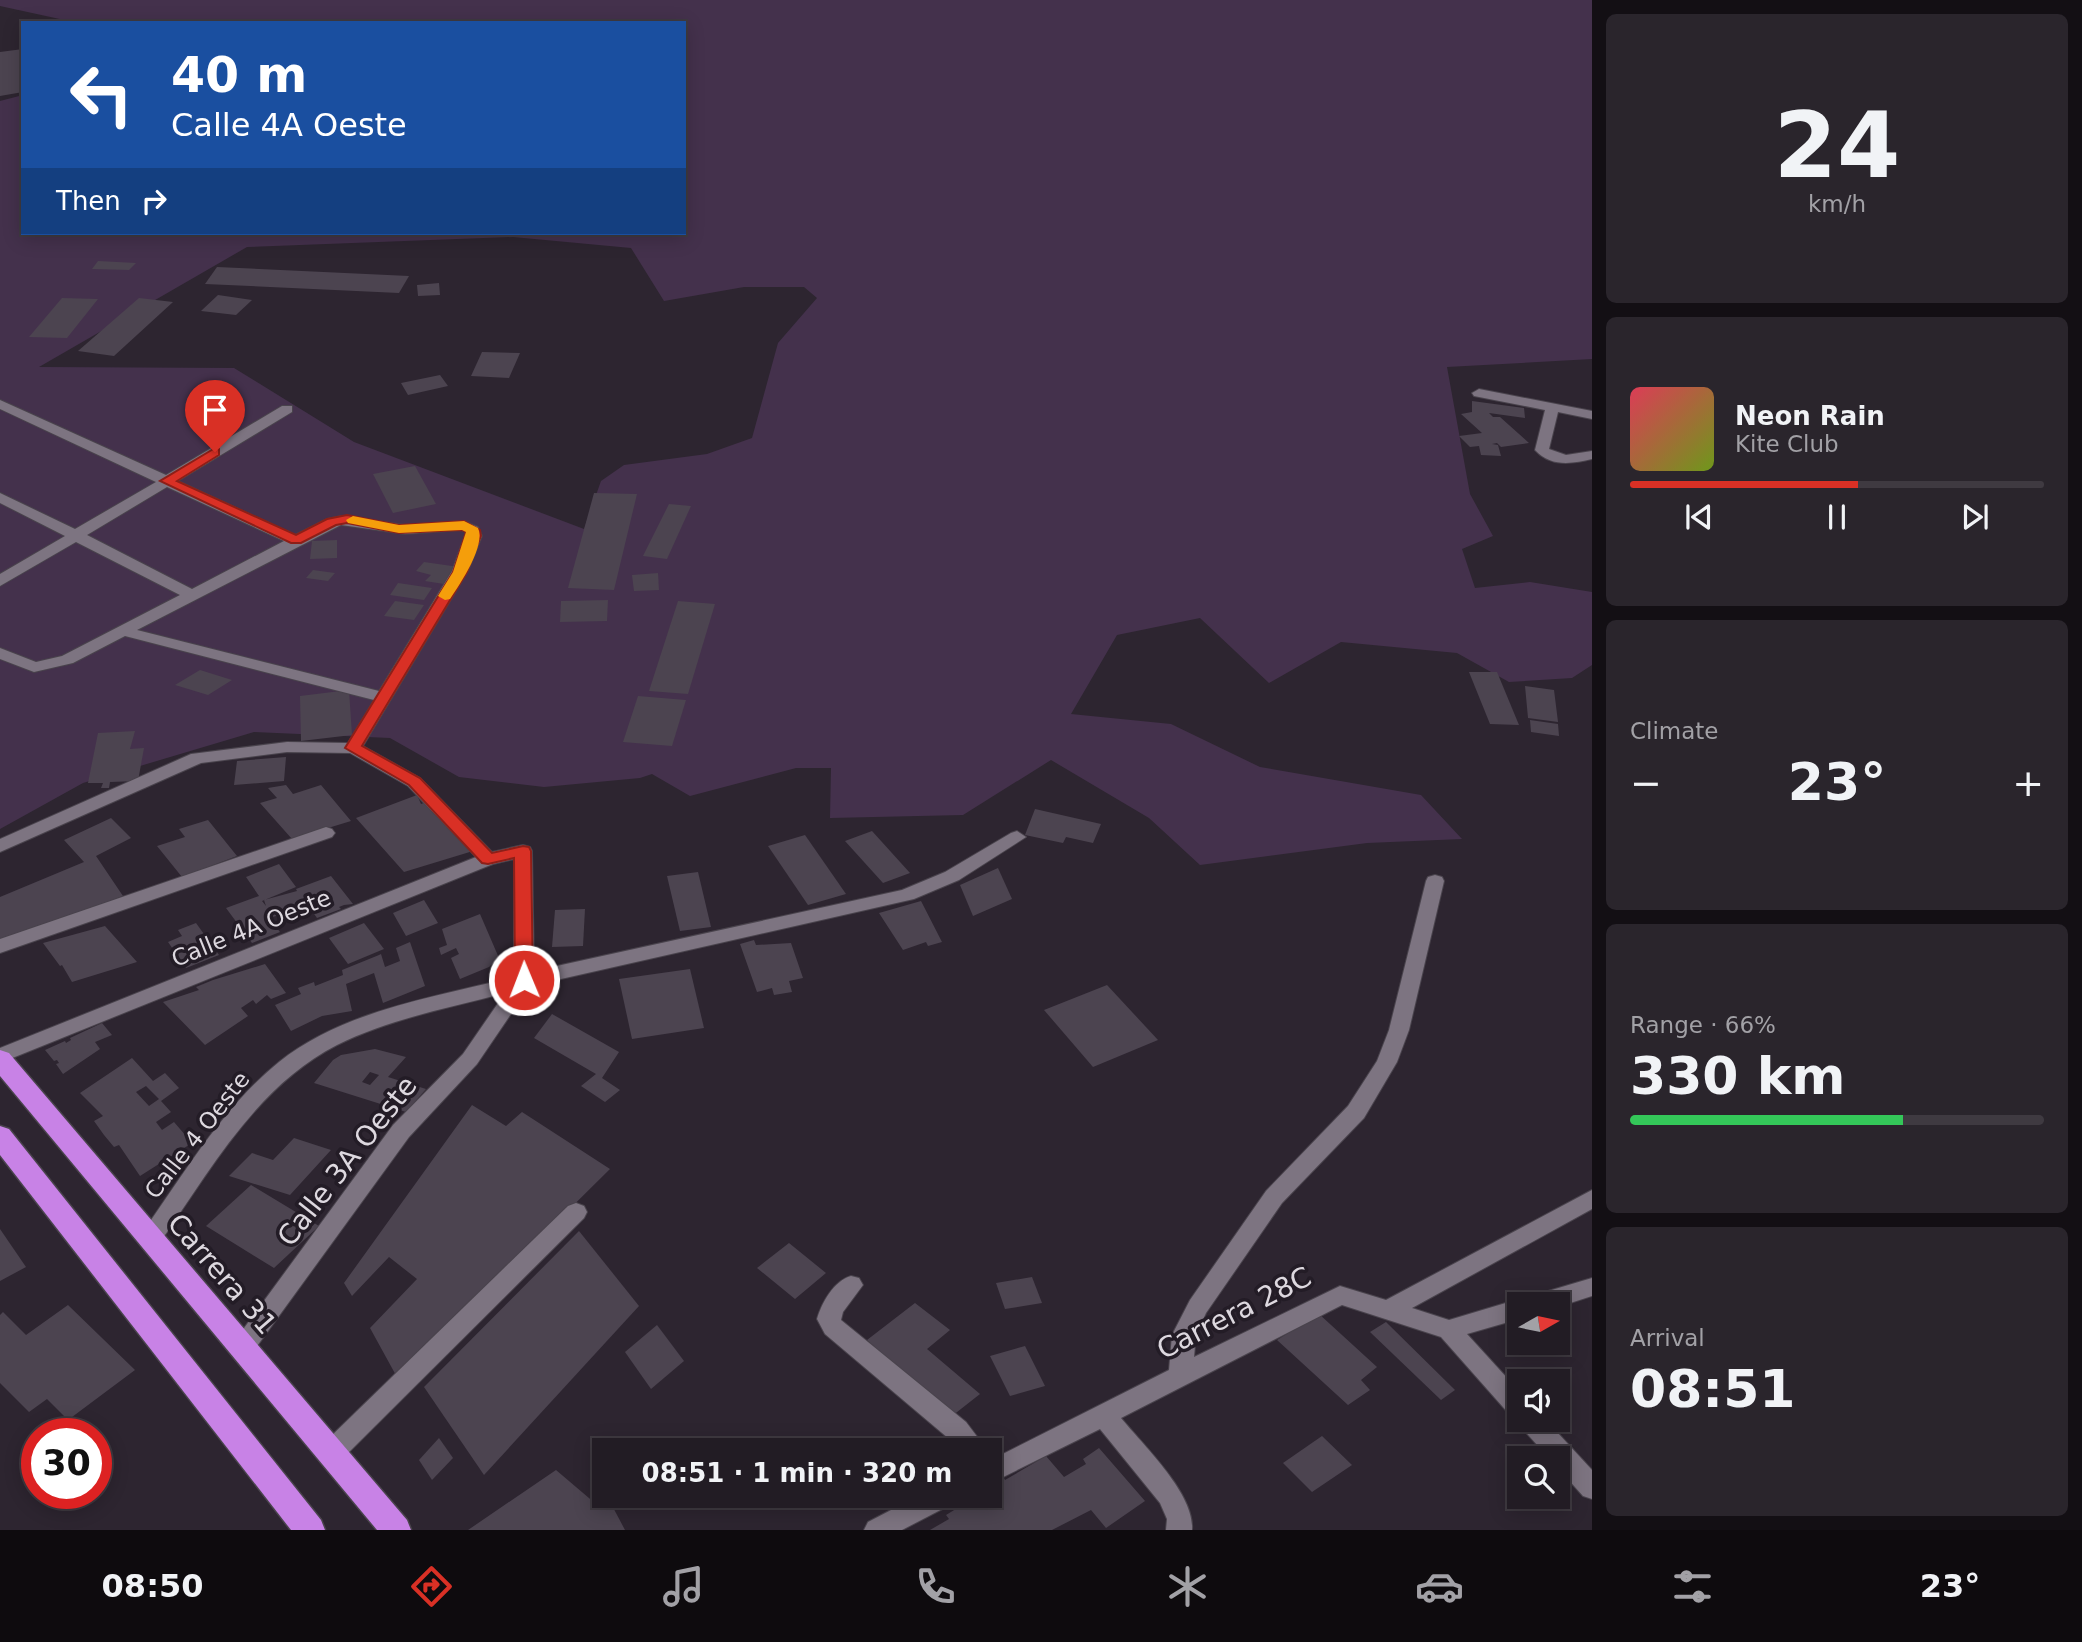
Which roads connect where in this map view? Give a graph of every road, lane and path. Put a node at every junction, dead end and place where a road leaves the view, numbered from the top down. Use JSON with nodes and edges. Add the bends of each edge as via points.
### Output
{"nodes":[{"id":1,"x":1479,"y":393,"type":"dead end"},
{"id":2,"x":0,"y":404,"type":"edge"},
{"id":3,"x":1552,"y":408,"type":"junction"},
{"id":4,"x":287,"y":409,"type":"dead end"},
{"id":5,"x":1592,"y":415,"type":"edge"},
{"id":6,"x":1592,"y":455,"type":"edge"},
{"id":7,"x":167,"y":481,"type":"junction"},
{"id":8,"x":0,"y":497,"type":"edge"},
{"id":9,"x":76,"y":536,"type":"junction"},
{"id":10,"x":296,"y":541,"type":"junction"},
{"id":11,"x":0,"y":581,"type":"edge"},
{"id":12,"x":193,"y":595,"type":"junction"},
{"id":13,"x":123,"y":631,"type":"junction"},
{"id":14,"x":0,"y":653,"type":"edge"},
{"id":15,"x":382,"y":697,"type":"junction"},
{"id":16,"x":353,"y":748,"type":"junction"},
{"id":17,"x":326,"y":833,"type":"dead end"},
{"id":18,"x":1017,"y":837,"type":"dead end"},
{"id":19,"x":0,"y":846,"type":"edge"},
{"id":20,"x":488,"y":859,"type":"junction"},
{"id":21,"x":1435,"y":881,"type":"dead end"},
{"id":22,"x":0,"y":946,"type":"edge"},
{"id":23,"x":524,"y":980,"type":"junction"},
{"id":24,"x":0,"y":1058,"type":"edge"},
{"id":25,"x":0,"y":1136,"type":"edge"},
{"id":26,"x":1592,"y":1199,"type":"edge"},
{"id":27,"x":576,"y":1212,"type":"dead end"},
{"id":28,"x":150,"y":1239,"type":"junction"},
{"id":29,"x":851,"y":1285,"type":"dead end"},
{"id":30,"x":1592,"y":1287,"type":"edge"},
{"id":31,"x":1570,"y":1294,"type":"edge"},
{"id":32,"x":1387,"y":1311,"type":"junction"},
{"id":33,"x":1507,"y":1313,"type":"edge"},
{"id":34,"x":1449,"y":1330,"type":"junction"},
{"id":35,"x":244,"y":1346,"type":"junction"},
{"id":36,"x":1181,"y":1375,"type":"junction"},
{"id":37,"x":1507,"y":1395,"type":"edge"},
{"id":38,"x":1103,"y":1414,"type":"junction"},
{"id":39,"x":1542,"y":1432,"type":"edge"},
{"id":40,"x":964,"y":1438,"type":"edge"},
{"id":41,"x":332,"y":1452,"type":"junction"},
{"id":42,"x":1002,"y":1464,"type":"edge"},
{"id":43,"x":1592,"y":1489,"type":"edge"},
{"id":44,"x":920,"y":1508,"type":"edge"},
{"id":45,"x":310,"y":1530,"type":"edge"},
{"id":46,"x":396,"y":1530,"type":"edge"},
{"id":47,"x":877,"y":1530,"type":"edge"},
{"id":48,"x":1179,"y":1530,"type":"edge"}],
"edges":[{"from":1,"to":3,"type":"street"},
{"from":2,"to":7,"type":"street"},
{"from":3,"to":5,"type":"street"},
{"from":3,"to":6,"type":"street","via":[[1542,450],[1549,457],[1565,460]]},
{"from":4,"to":7,"type":"street"},
{"from":7,"to":9,"type":"street"},
{"from":7,"to":10,"type":"street"},
{"from":8,"to":9,"type":"street"},
{"from":9,"to":11,"type":"street"},
{"from":9,"to":12,"type":"street"},
{"from":10,"to":12,"type":"street"},
{"from":10,"to":15,"type":"street","via":[[347,519],[399,529],[464,525],[473,530],[460,572]]},
{"from":12,"to":13,"type":"street"},
{"from":13,"to":14,"type":"street","via":[[56,664],[34,667]]},
{"from":13,"to":15,"type":"street"},
{"from":15,"to":16,"type":"street"},
{"from":16,"to":19,"type":"street","via":[[287,747],[197,758]]},
{"from":16,"to":20,"type":"street","via":[[414,782]]},
{"from":17,"to":22,"type":"street"},
{"from":18,"to":23,"type":"street","name":"Calle 4 Oeste","via":[[952,876],[907,895]]},
{"from":20,"to":23,"type":"street","name":"Calle 4A Oeste","via":[[523,851]]},
{"from":20,"to":24,"type":"street","name":"Calle 4A Oeste"},
{"from":21,"to":36,"type":"street","via":[[1387,1062],[1356,1112],[1274,1197],[1198,1307],[1184,1335]]},
{"from":23,"to":28,"type":"street","name":"Calle 4 Oeste","via":[[332,1037],[287,1066],[241,1114]]},
{"from":23,"to":35,"type":"street","name":"Calle 3A Oeste","via":[[470,1059],[401,1130]]},
{"from":24,"to":28,"type":"highway","name":"Carrera 31"},
{"from":25,"to":45,"type":"highway"},
{"from":26,"to":32,"type":"street"},
{"from":27,"to":41,"type":"street"},
{"from":28,"to":35,"type":"highway","name":"Carrera 31"},
{"from":29,"to":40,"type":"street","via":[[832,1308],[828,1319],[833,1327]]},
{"from":30,"to":31,"type":"street"},
{"from":32,"to":34,"type":"street","name":"Carrera 28C"},
{"from":32,"to":36,"type":"street","name":"Carrera 28C","via":[[1340,1295]]},
{"from":33,"to":34,"type":"street"},
{"from":34,"to":37,"type":"street"},
{"from":35,"to":41,"type":"highway","name":"Carrera 31"},
{"from":36,"to":38,"type":"street","name":"Carrera 28C"},
{"from":38,"to":42,"type":"street","name":"Carrera 28C"},
{"from":38,"to":48,"type":"street","via":[[1169,1494],[1180,1519]]},
{"from":39,"to":43,"type":"street"},
{"from":41,"to":46,"type":"highway","name":"Carrera 31"},
{"from":44,"to":47,"type":"street"}]}
